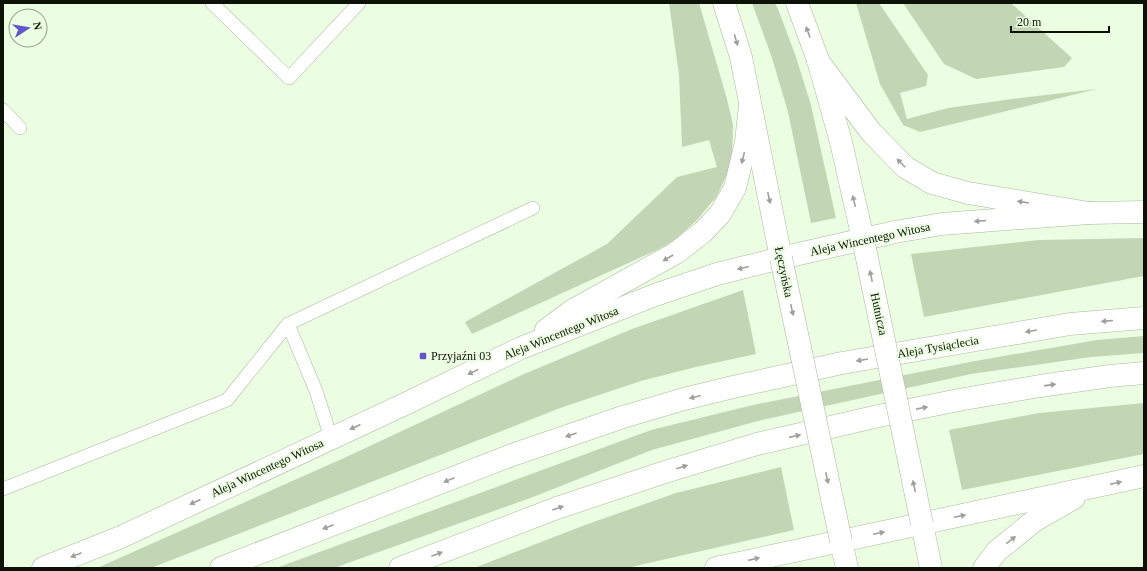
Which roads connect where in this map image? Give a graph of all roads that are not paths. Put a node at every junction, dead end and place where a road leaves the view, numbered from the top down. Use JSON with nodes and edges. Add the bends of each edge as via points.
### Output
{"nodes":[{"id":1,"x":212,"y":3,"type":"edge"},
{"id":2,"x":359,"y":3,"type":"edge"},
{"id":3,"x":724,"y":3,"type":"edge"},
{"id":4,"x":797,"y":3,"type":"edge"},
{"id":5,"x":818,"y":62,"type":"junction"},
{"id":6,"x":750,"y":105,"type":"junction"},
{"id":7,"x":3,"y":110,"type":"edge"},
{"id":8,"x":20,"y":128,"type":"dead end"},
{"id":9,"x":533,"y":208,"type":"dead end"},
{"id":10,"x":1144,"y":212,"type":"edge"},
{"id":11,"x":1089,"y":213,"type":"junction"},
{"id":12,"x":863,"y":239,"type":"junction"},
{"id":13,"x":781,"y":258,"type":"junction"},
{"id":14,"x":1144,"y":318,"type":"edge"},
{"id":15,"x":288,"y":324,"type":"junction"},
{"id":16,"x":521,"y":348,"type":"junction"},
{"id":17,"x":1144,"y":373,"type":"edge"},
{"id":18,"x":331,"y":438,"type":"junction"},
{"id":19,"x":1144,"y":476,"type":"edge"},
{"id":20,"x":3,"y":489,"type":"edge"},
{"id":21,"x":1088,"y":489,"type":"junction"},
{"id":22,"x":922,"y":524,"type":"junction"},
{"id":23,"x":841,"y":541,"type":"junction"},
{"id":24,"x":43,"y":568,"type":"edge"},
{"id":25,"x":221,"y":568,"type":"edge"},
{"id":26,"x":400,"y":568,"type":"edge"},
{"id":27,"x":716,"y":568,"type":"edge"},
{"id":28,"x":847,"y":568,"type":"edge"},
{"id":29,"x":931,"y":568,"type":"edge"},
{"id":30,"x":984,"y":568,"type":"edge"}],
"edges":[{"from":1,"to":2,"type":"lane","via":[[289,78]]},
{"from":3,"to":6,"type":"street","name":"Łęczyńska","one_way":true,"via":[[740,57]]},
{"from":5,"to":4,"type":"street","one_way":true},
{"from":11,"to":5,"type":"street","one_way":true,"via":[[968,194],[932,182],[906,167],[871,132]]},
{"from":12,"to":5,"type":"street","name":"Hutnicza","one_way":true,"via":[[841,142]]},
{"from":6,"to":13,"type":"street","name":"Łęczyńska","one_way":true},
{"from":6,"to":16,"type":"street","one_way":true,"via":[[746,142],[735,188],[720,214],[703,232],[676,253],[573,310]]},
{"from":7,"to":8,"type":"lane"},
{"from":9,"to":15,"type":"lane"},
{"from":10,"to":11,"type":"street"},
{"from":11,"to":12,"type":"street","name":"Aleja Wincentego Witosa","one_way":true,"via":[[942,224]]},
{"from":12,"to":13,"type":"street","name":"Aleja Wincentego Witosa"},
{"from":22,"to":12,"type":"street","name":"Hutnicza","one_way":true,"bridge":true},
{"from":13,"to":16,"type":"street","name":"Aleja Wincentego Witosa","one_way":true,"via":[[717,274],[655,295]]},
{"from":13,"to":23,"type":"street","name":"Łęczyńska","one_way":true,"bridge":true},
{"from":14,"to":25,"type":"street","name":"Aleja Tysiąclecia","one_way":true,"via":[[1070,324],[842,363],[684,400],[623,417],[512,455]]},
{"from":15,"to":18,"type":"lane","via":[[316,391]]},
{"from":15,"to":20,"type":"lane","via":[[228,400]]},
{"from":16,"to":18,"type":"street","name":"Aleja Wincentego Witosa","one_way":true},
{"from":26,"to":17,"type":"street","one_way":true,"via":[[557,508],[757,444],[964,399]]},
{"from":18,"to":24,"type":"street","name":"Aleja Wincentego Witosa","one_way":true,"via":[[121,537]]},
{"from":21,"to":19,"type":"street","one_way":true},
{"from":22,"to":21,"type":"street","one_way":true},
{"from":30,"to":21,"type":"street","one_way":true,"via":[[997,552],[1034,522]]},
{"from":23,"to":22,"type":"street","one_way":true},
{"from":22,"to":29,"type":"street","name":"Hutnicza"},
{"from":27,"to":23,"type":"street","one_way":true},
{"from":23,"to":28,"type":"street"}]}
